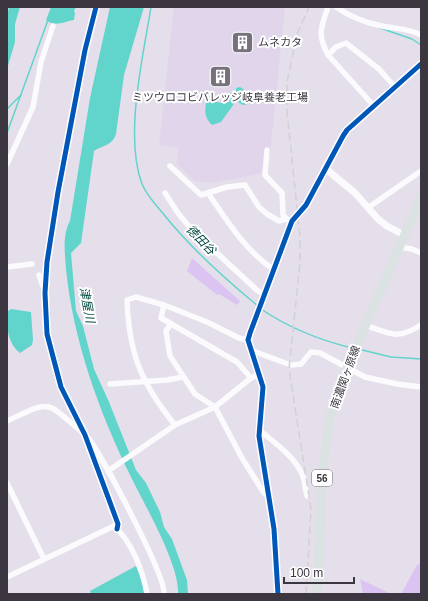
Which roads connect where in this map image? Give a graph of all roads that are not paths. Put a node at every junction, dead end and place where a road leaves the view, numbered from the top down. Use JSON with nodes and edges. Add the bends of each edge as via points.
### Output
{"nodes":[{"id":1,"x":96,"y":7,"type":"edge"},
{"id":2,"x":328,"y":7,"type":"edge"},
{"id":3,"x":336,"y":7,"type":"edge"},
{"id":4,"x":53,"y":26,"type":"dead end"},
{"id":5,"x":421,"y":35,"type":"edge"},
{"id":6,"x":328,"y":55,"type":"junction"},
{"id":7,"x":421,"y":64,"type":"edge"},
{"id":8,"x":395,"y":87,"type":"junction"},
{"id":9,"x":374,"y":106,"type":"junction"},
{"id":10,"x":267,"y":150,"type":"dead end"},
{"id":11,"x":7,"y":164,"type":"edge"},
{"id":12,"x":170,"y":166,"type":"dead end"},
{"id":13,"x":327,"y":166,"type":"junction"},
{"id":14,"x":421,"y":171,"type":"edge"},
{"id":15,"x":165,"y":193,"type":"dead end"},
{"id":16,"x":208,"y":193,"type":"junction"},
{"id":17,"x":421,"y":197,"type":"edge"},
{"id":18,"x":306,"y":205,"type":"joint"},
{"id":19,"x":368,"y":207,"type":"junction"},
{"id":20,"x":286,"y":219,"type":"junction"},
{"id":21,"x":292,"y":221,"type":"junction"},
{"id":22,"x":404,"y":235,"type":"junction"},
{"id":23,"x":399,"y":247,"type":"junction"},
{"id":24,"x":421,"y":253,"type":"edge"},
{"id":25,"x":32,"y":264,"type":"dead end"},
{"id":26,"x":7,"y":267,"type":"edge"},
{"id":27,"x":274,"y":270,"type":"junction"},
{"id":28,"x":39,"y":275,"type":"dead end"},
{"id":29,"x":45,"y":291,"type":"junction"},
{"id":30,"x":264,"y":296,"type":"junction"},
{"id":31,"x":164,"y":305,"type":"junction"},
{"id":32,"x":170,"y":325,"type":"junction"},
{"id":33,"x":421,"y":325,"type":"edge"},
{"id":34,"x":364,"y":327,"type":"junction"},
{"id":35,"x":248,"y":340,"type":"junction"},
{"id":36,"x":253,"y":351,"type":"junction"},
{"id":37,"x":348,"y":366,"type":"junction"},
{"id":38,"x":260,"y":374,"type":"junction"},
{"id":39,"x":183,"y":377,"type":"junction"},
{"id":40,"x":251,"y":378,"type":"junction"},
{"id":41,"x":145,"y":382,"type":"junction"},
{"id":42,"x":110,"y":384,"type":"dead end"},
{"id":43,"x":421,"y":388,"type":"edge"},
{"id":44,"x":215,"y":407,"type":"junction"},
{"id":45,"x":7,"y":421,"type":"edge"},
{"id":46,"x":175,"y":425,"type":"junction"},
{"id":47,"x":259,"y":430,"type":"junction"},
{"id":48,"x":85,"y":435,"type":"junction"},
{"id":49,"x":108,"y":471,"type":"junction"},
{"id":50,"x":7,"y":484,"type":"edge"},
{"id":51,"x":268,"y":496,"type":"junction"},
{"id":52,"x":307,"y":496,"type":"dead end"},
{"id":53,"x":117,"y":529,"type":"junction"},
{"id":54,"x":44,"y":559,"type":"junction"},
{"id":55,"x":7,"y":577,"type":"edge"},
{"id":56,"x":147,"y":594,"type":"edge"},
{"id":57,"x":164,"y":594,"type":"edge"},
{"id":58,"x":278,"y":594,"type":"edge"},
{"id":59,"x":317,"y":594,"type":"edge"}],
"edges":[{"from":1,"to":29,"type":"street","via":[[85,50],[58,192]]},
{"from":2,"to":6,"type":"street","via":[[320,39]]},
{"from":3,"to":5,"type":"street","via":[[368,22],[415,31]]},
{"from":4,"to":11,"type":"street","via":[[41,62],[30,115]]},
{"from":6,"to":8,"type":"street","via":[[336,47],[346,44],[379,69]]},
{"from":6,"to":9,"type":"street"},
{"from":7,"to":8,"type":"street"},
{"from":8,"to":9,"type":"street"},
{"from":9,"to":13,"type":"street","via":[[347,130]]},
{"from":10,"to":20,"type":"street","via":[[265,175],[282,193],[283,215]]},
{"from":12,"to":16,"type":"street","via":[[201,195]]},
{"from":13,"to":18,"type":"street"},
{"from":13,"to":19,"type":"street"},
{"from":14,"to":19,"type":"street"},
{"from":15,"to":30,"type":"street","via":[[192,230]]},
{"from":16,"to":20,"type":"street","via":[[227,187],[245,186],[256,204],[267,214],[279,220]]},
{"from":16,"to":27,"type":"street","via":[[234,232]]},
{"from":17,"to":22,"type":"main road","name":"南濃関ヶ原線","number":"56"},
{"from":18,"to":21,"type":"street"},
{"from":19,"to":22,"type":"street","via":[[387,226]]},
{"from":20,"to":21,"type":"street"},
{"from":21,"to":27,"type":"street"},
{"from":22,"to":23,"type":"main road","name":"南濃関ヶ原線","number":"56"},
{"from":23,"to":24,"type":"street"},
{"from":23,"to":34,"type":"main road","name":"南濃関ヶ原線","number":"56"},
{"from":25,"to":26,"type":"street"},
{"from":27,"to":30,"type":"street"},
{"from":28,"to":29,"type":"street"},
{"from":29,"to":48,"type":"street","via":[[47,334],[51,355],[61,387]]},
{"from":30,"to":35,"type":"street"},
{"from":31,"to":32,"type":"street","via":[[161,318]]},
{"from":31,"to":35,"type":"street"},
{"from":31,"to":41,"type":"street","via":[[136,297],[126,300],[129,333]]},
{"from":32,"to":39,"type":"street","via":[[166,331],[170,356]]},
{"from":32,"to":40,"type":"street","via":[[236,362]]},
{"from":33,"to":34,"type":"street","via":[[399,336]]},
{"from":34,"to":37,"type":"main road","name":"南濃関ヶ原線","number":"56"},
{"from":35,"to":36,"type":"street"},
{"from":36,"to":37,"type":"street","via":[[290,364],[301,364],[312,352],[320,353]]},
{"from":36,"to":38,"type":"street"},
{"from":37,"to":43,"type":"street","via":[[365,377]]},
{"from":37,"to":59,"type":"main road","name":"南濃関ヶ原線","number":"56","via":[[329,422],[323,469]]},
{"from":38,"to":40,"type":"street"},
{"from":38,"to":47,"type":"street","via":[[263,387]]},
{"from":39,"to":41,"type":"street"},
{"from":39,"to":44,"type":"street","via":[[195,394]]},
{"from":40,"to":44,"type":"street"},
{"from":41,"to":42,"type":"street"},
{"from":41,"to":46,"type":"street","via":[[156,402]]},
{"from":44,"to":46,"type":"street"},
{"from":44,"to":51,"type":"street","via":[[241,457]]},
{"from":45,"to":48,"type":"street","via":[[45,405],[52,407]]},
{"from":46,"to":49,"type":"street"},
{"from":47,"to":51,"type":"street"},
{"from":47,"to":52,"type":"street","via":[[296,465],[302,474]]},
{"from":48,"to":49,"type":"street"},
{"from":48,"to":53,"type":"street","via":[[118,524]]},
{"from":49,"to":57,"type":"street","via":[[153,559],[164,586]]},
{"from":50,"to":54,"type":"street"},
{"from":51,"to":58,"type":"street","via":[[277,559]]},
{"from":53,"to":54,"type":"street","via":[[114,526]]},
{"from":53,"to":56,"type":"street","via":[[135,557]]},
{"from":54,"to":55,"type":"street"}]}
